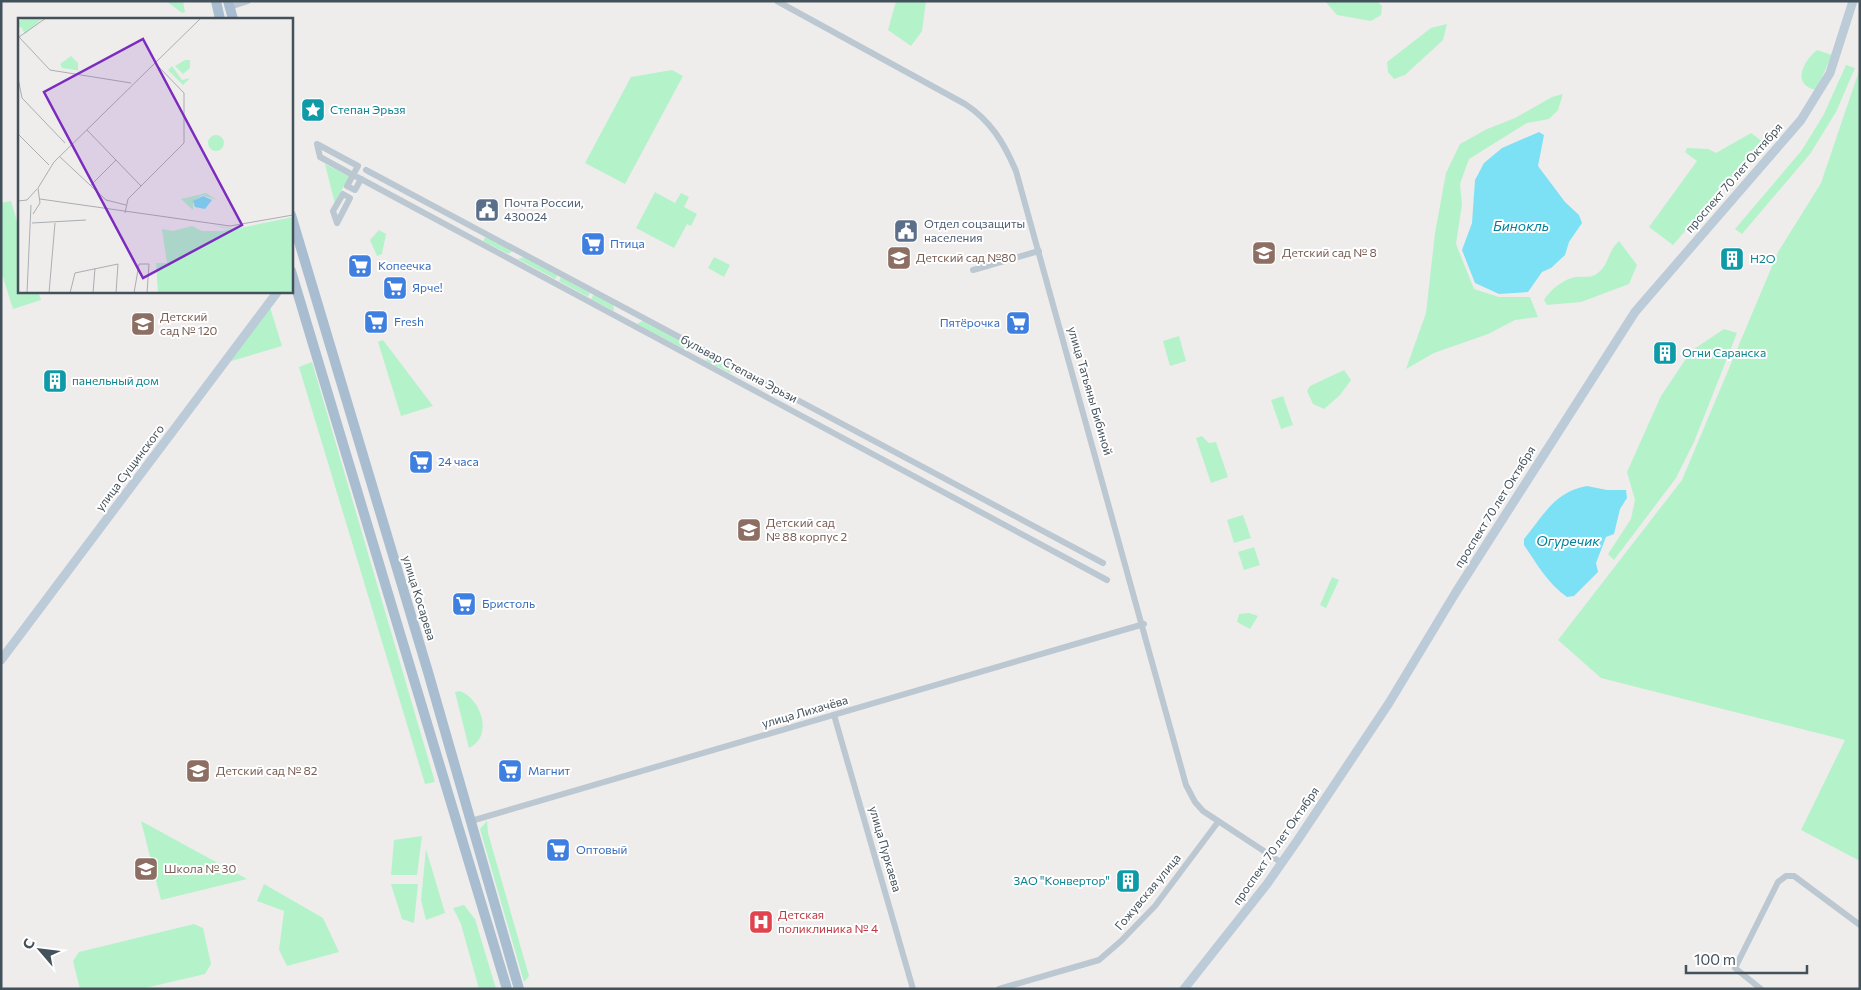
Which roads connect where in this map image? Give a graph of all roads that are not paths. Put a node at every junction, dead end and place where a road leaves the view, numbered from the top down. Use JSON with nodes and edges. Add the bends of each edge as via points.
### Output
{"nodes":[{"id":1,"x":248,"y":1,"type":"edge"},
{"id":2,"x":777,"y":1,"type":"edge"},
{"id":3,"x":1853,"y":1,"type":"edge"},
{"id":4,"x":229,"y":4,"type":"edge"},
{"id":5,"x":218,"y":10,"type":"edge"},
{"id":6,"x":233,"y":18,"type":"edge"},
{"id":7,"x":366,"y":170,"type":"dead end"},
{"id":8,"x":353,"y":175,"type":"junction"},
{"id":9,"x":360,"y":179,"type":"junction"},
{"id":10,"x":292,"y":218,"type":"edge"},
{"id":11,"x":1039,"y":251,"type":"junction"},
{"id":12,"x":973,"y":270,"type":"dead end"},
{"id":13,"x":308,"y":271,"type":"junction"},
{"id":14,"x":292,"y":275,"type":"edge"},
{"id":15,"x":277,"y":292,"type":"edge"},
{"id":16,"x":1103,"y":564,"type":"dead end"},
{"id":17,"x":1108,"y":580,"type":"dead end"},
{"id":18,"x":1144,"y":624,"type":"junction"},
{"id":19,"x":1,"y":660,"type":"edge"},
{"id":20,"x":834,"y":715,"type":"junction"},
{"id":21,"x":471,"y":820,"type":"junction"},
{"id":22,"x":1218,"y":822,"type":"junction"},
{"id":23,"x":458,"y":825,"type":"junction"},
{"id":24,"x":1282,"y":863,"type":"junction"},
{"id":25,"x":1860,"y":925,"type":"edge"},
{"id":26,"x":507,"y":989,"type":"edge"},
{"id":27,"x":519,"y":989,"type":"edge"},
{"id":28,"x":913,"y":989,"type":"edge"},
{"id":29,"x":999,"y":989,"type":"edge"},
{"id":30,"x":1184,"y":989,"type":"edge"},
{"id":31,"x":1761,"y":989,"type":"edge"}],
"edges":[{"from":1,"to":4,"type":"street"},
{"from":2,"to":11,"type":"street","name":"улица Татьяны Бибиной","via":[[908,71],[965,104],[989,123],[1004,143],[1016,171]]},
{"from":3,"to":24,"type":"main road","name":"проспект 70 лет Октября","via":[[1830,74],[1801,120],[1655,287],[1623,329],[1389,703]]},
{"from":4,"to":5,"type":"main road"},
{"from":4,"to":6,"type":"main road"},
{"from":7,"to":16,"type":"street","name":"бульвар Степана Эрьзи"},
{"from":8,"to":8,"type":"street","name":"бульвар Степана Эрьзи","via":[[358,166],[316,144],[320,157]]},
{"from":8,"to":9,"type":"street","name":"бульвар Степана Эрьзи"},
{"from":8,"to":9,"type":"street","via":[[347,186],[355,190]]},
{"from":9,"to":17,"type":"street","name":"бульвар Степана Эрьзи"},
{"from":10,"to":13,"type":"main road","name":"улица Косарева"},
{"from":11,"to":12,"type":"street"},
{"from":11,"to":18,"type":"street","name":"улица Татьяны Бибиной"},
{"from":13,"to":14,"type":"main road"},
{"from":13,"to":21,"type":"main road","name":"улица Косарева"},
{"from":14,"to":23,"type":"main road"},
{"from":15,"to":19,"type":"main road","name":"улица Сущинского"},
{"from":18,"to":20,"type":"street","name":"улица Лихачёва"},
{"from":18,"to":22,"type":"street","name":"улица Татьяны Бибиной","via":[[1186,785],[1195,802]]},
{"from":20,"to":21,"type":"street","name":"улица Лихачёва"},
{"from":20,"to":28,"type":"street","name":"улица Пуркаева"},
{"from":21,"to":23,"type":"main road"},
{"from":21,"to":27,"type":"main road","name":"улица Косарева"},
{"from":22,"to":24,"type":"street","name":"улица Татьяны Бибиной"},
{"from":22,"to":29,"type":"street","name":"Гожувская улица","via":[[1154,906],[1121,942],[1099,960]]},
{"from":23,"to":26,"type":"main road"},
{"from":24,"to":30,"type":"main road","name":"проспект 70 лет Октября"},
{"from":25,"to":31,"type":"street","via":[[1794,876],[1786,876],[1778,882],[1735,968]]}]}
